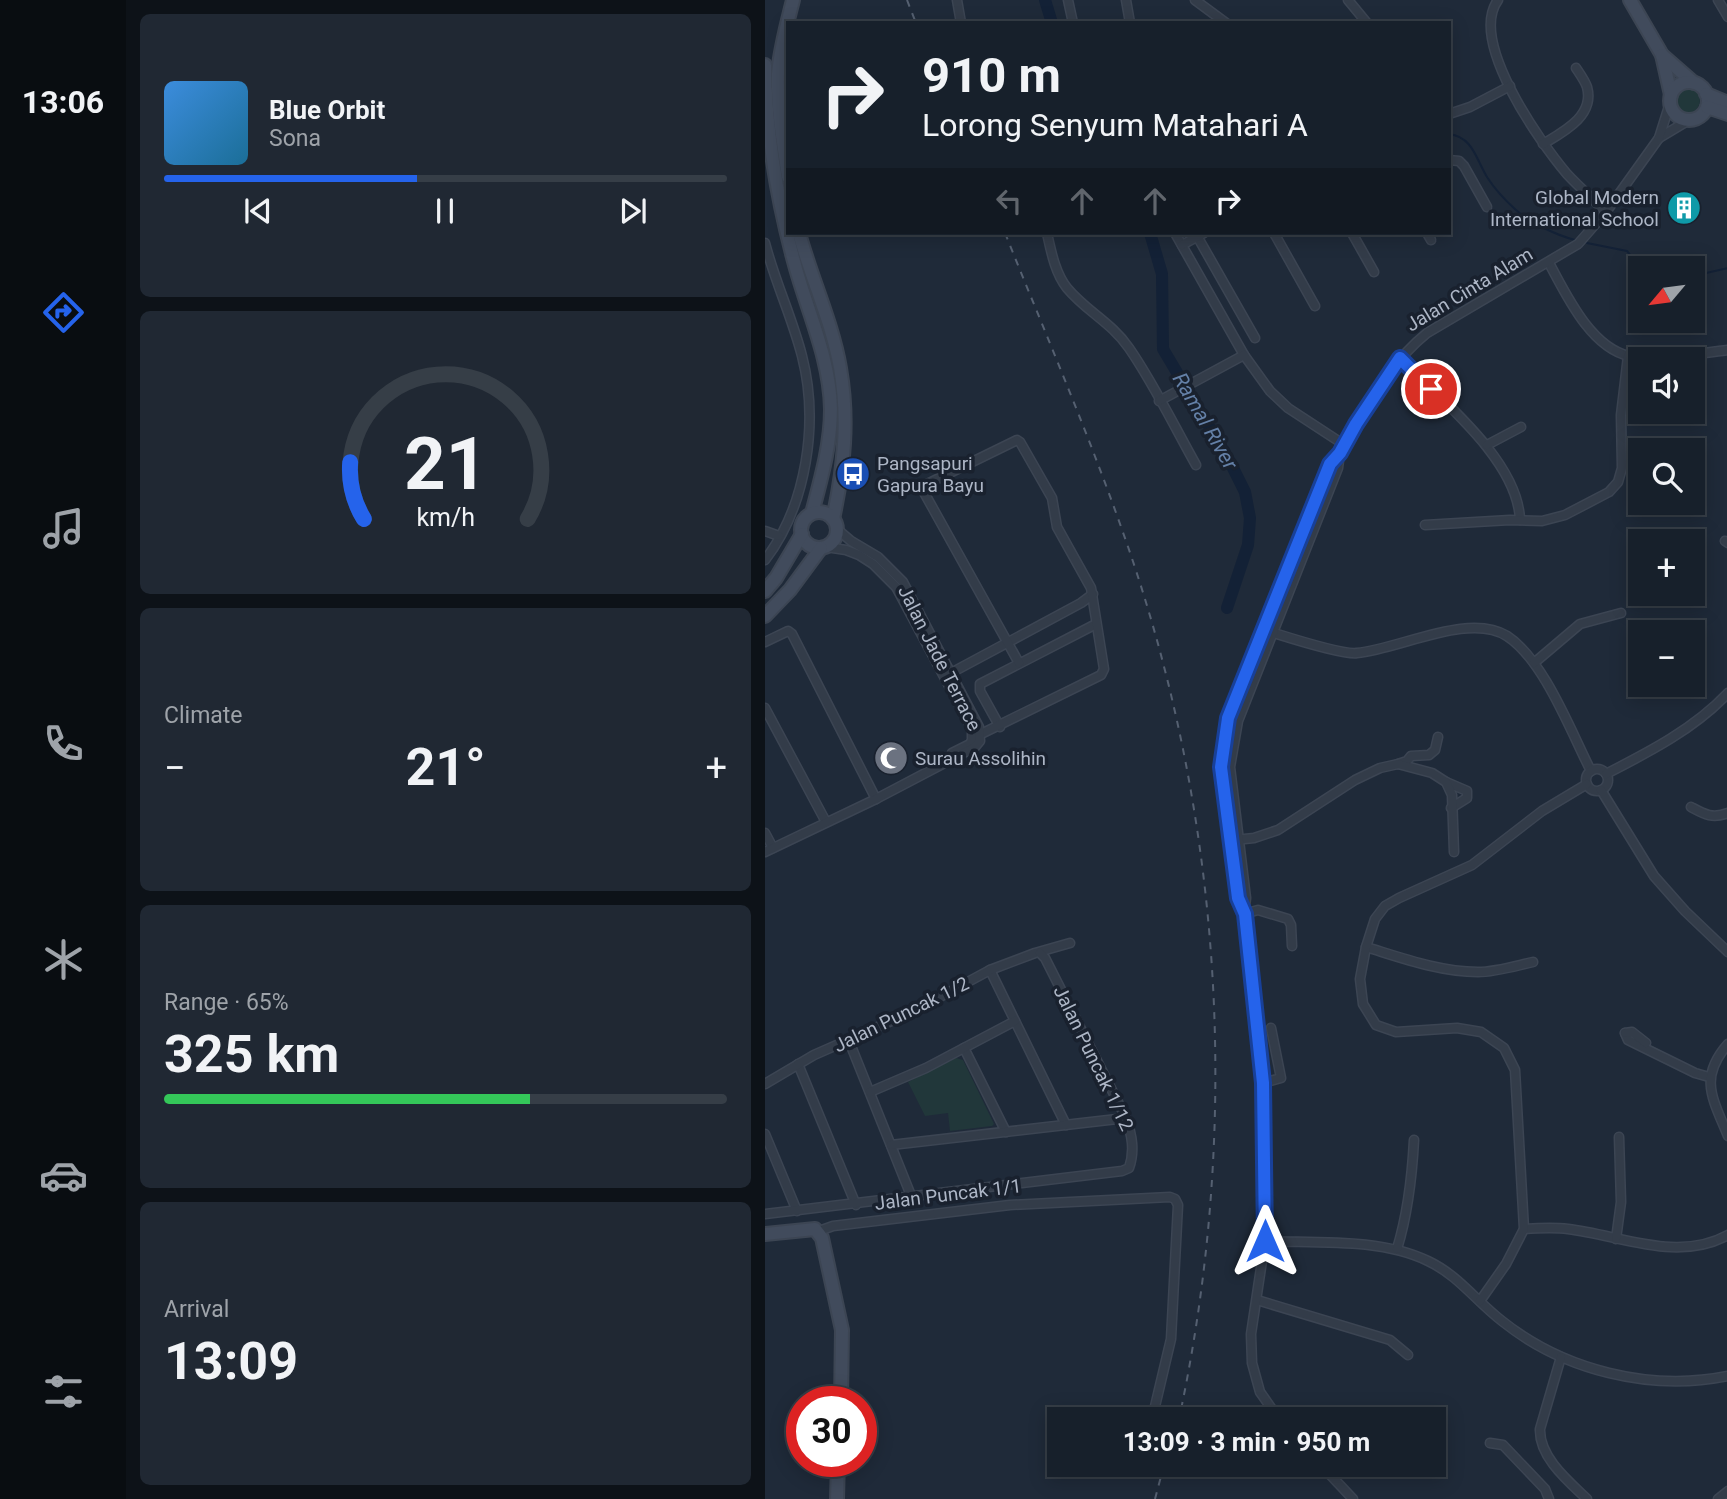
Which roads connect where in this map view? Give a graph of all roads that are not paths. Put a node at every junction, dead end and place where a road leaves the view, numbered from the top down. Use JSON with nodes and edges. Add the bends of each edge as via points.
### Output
{"nodes":[{"id":1,"x":793,"y":0,"type":"edge"},
{"id":2,"x":957,"y":0,"type":"edge"},
{"id":3,"x":1068,"y":0,"type":"edge"},
{"id":4,"x":1126,"y":0,"type":"edge"},
{"id":5,"x":1195,"y":0,"type":"edge"},
{"id":6,"x":1348,"y":0,"type":"edge"},
{"id":7,"x":1485,"y":0,"type":"edge"},
{"id":8,"x":1630,"y":0,"type":"edge"},
{"id":9,"x":1718,"y":0,"type":"edge"},
{"id":10,"x":1496,"y":3,"type":"edge"},
{"id":11,"x":1727,"y":17,"type":"edge"},
{"id":12,"x":788,"y":21,"type":"edge"},
{"id":13,"x":961,"y":21,"type":"edge"},
{"id":14,"x":1073,"y":21,"type":"edge"},
{"id":15,"x":1130,"y":21,"type":"edge"},
{"id":16,"x":1223,"y":21,"type":"edge"},
{"id":17,"x":1364,"y":21,"type":"edge"},
{"id":18,"x":786,"y":28,"type":"edge"},
{"id":19,"x":1662,"y":54,"type":"junction"},
{"id":20,"x":765,"y":65,"type":"edge"},
{"id":21,"x":1576,"y":68,"type":"dead end"},
{"id":22,"x":1694,"y":83,"type":"junction"},
{"id":23,"x":1510,"y":86,"type":"junction"},
{"id":24,"x":1670,"y":99,"type":"junction"},
{"id":25,"x":1706,"y":101,"type":"junction"},
{"id":26,"x":1727,"y":103,"type":"edge"},
{"id":27,"x":1451,"y":113,"type":"edge"},
{"id":28,"x":1727,"y":114,"type":"edge"},
{"id":29,"x":1689,"y":120,"type":"junction"},
{"id":30,"x":1659,"y":138,"type":"junction"},
{"id":31,"x":1543,"y":144,"type":"junction"},
{"id":32,"x":1451,"y":160,"type":"edge"},
{"id":33,"x":786,"y":163,"type":"edge"},
{"id":34,"x":1487,"y":207,"type":"dead end"},
{"id":35,"x":1606,"y":212,"type":"junction"},
{"id":36,"x":786,"y":225,"type":"edge"},
{"id":37,"x":789,"y":235,"type":"edge"},
{"id":38,"x":800,"y":235,"type":"edge"},
{"id":39,"x":1047,"y":235,"type":"edge"},
{"id":40,"x":1176,"y":235,"type":"edge"},
{"id":41,"x":1199,"y":235,"type":"edge"},
{"id":42,"x":1202,"y":235,"type":"edge"},
{"id":43,"x":1275,"y":235,"type":"edge"},
{"id":44,"x":1353,"y":235,"type":"edge"},
{"id":45,"x":765,"y":243,"type":"edge"},
{"id":46,"x":1182,"y":245,"type":"junction"},
{"id":47,"x":767,"y":259,"type":"edge"},
{"id":48,"x":1549,"y":263,"type":"junction"},
{"id":49,"x":769,"y":271,"type":"edge"},
{"id":50,"x":1374,"y":272,"type":"dead end"},
{"id":51,"x":1315,"y":306,"type":"dead end"},
{"id":52,"x":1255,"y":338,"type":"dead end"},
{"id":53,"x":1727,"y":350,"type":"edge"},
{"id":54,"x":1705,"y":353,"type":"edge"},
{"id":55,"x":1244,"y":355,"type":"junction"},
{"id":56,"x":1628,"y":356,"type":"joint"},
{"id":57,"x":1400,"y":358,"type":"junction"},
{"id":58,"x":1161,"y":400,"type":"junction"},
{"id":59,"x":1521,"y":427,"type":"dead end"},
{"id":60,"x":1487,"y":445,"type":"junction"},
{"id":61,"x":1341,"y":449,"type":"junction"},
{"id":62,"x":1196,"y":465,"type":"dead end"},
{"id":63,"x":812,"y":513,"type":"junction"},
{"id":64,"x":1520,"y":520,"type":"junction"},
{"id":65,"x":835,"y":524,"type":"junction"},
{"id":66,"x":1425,"y":524,"type":"dead end"},
{"id":67,"x":765,"y":530,"type":"edge"},
{"id":68,"x":802,"y":534,"type":"junction"},
{"id":69,"x":779,"y":536,"type":"junction"},
{"id":70,"x":823,"y":547,"type":"junction"},
{"id":71,"x":766,"y":558,"type":"edge"},
{"id":72,"x":765,"y":591,"type":"edge"},
{"id":73,"x":1093,"y":594,"type":"junction"},
{"id":74,"x":1621,"y":613,"type":"dead end"},
{"id":75,"x":765,"y":616,"type":"edge"},
{"id":76,"x":1096,"y":624,"type":"junction"},
{"id":77,"x":1274,"y":633,"type":"junction"},
{"id":78,"x":765,"y":642,"type":"edge"},
{"id":79,"x":1007,"y":642,"type":"junction"},
{"id":80,"x":1019,"y":663,"type":"junction"},
{"id":81,"x":1534,"y":663,"type":"junction"},
{"id":82,"x":938,"y":666,"type":"junction"},
{"id":83,"x":951,"y":672,"type":"junction"},
{"id":84,"x":947,"y":684,"type":"junction"},
{"id":85,"x":1727,"y":693,"type":"edge"},
{"id":86,"x":765,"y":708,"type":"edge"},
{"id":87,"x":1000,"y":727,"type":"junction"},
{"id":88,"x":981,"y":734,"type":"junction"},
{"id":89,"x":1438,"y":737,"type":"dead end"},
{"id":90,"x":1398,"y":764,"type":"junction"},
{"id":91,"x":1591,"y":771,"type":"junction"},
{"id":92,"x":1606,"y":774,"type":"junction"},
{"id":93,"x":1446,"y":782,"type":"junction"},
{"id":94,"x":1587,"y":784,"type":"junction"},
{"id":95,"x":1601,"y":790,"type":"junction"},
{"id":96,"x":875,"y":796,"type":"junction"},
{"id":97,"x":1451,"y":807,"type":"junction"},
{"id":98,"x":1691,"y":807,"type":"dead end"},
{"id":99,"x":1727,"y":813,"type":"edge"},
{"id":100,"x":826,"y":822,"type":"junction"},
{"id":101,"x":765,"y":833,"type":"edge"},
{"id":102,"x":1234,"y":840,"type":"junction"},
{"id":103,"x":769,"y":850,"type":"edge"},
{"id":104,"x":1454,"y":852,"type":"dead end"},
{"id":105,"x":1245,"y":914,"type":"junction"},
{"id":106,"x":1070,"y":943,"type":"dead end"},
{"id":107,"x":1292,"y":946,"type":"dead end"},
{"id":108,"x":1366,"y":947,"type":"junction"},
{"id":109,"x":1727,"y":952,"type":"edge"},
{"id":110,"x":1040,"y":953,"type":"junction"},
{"id":111,"x":1533,"y":962,"type":"dead end"},
{"id":112,"x":990,"y":970,"type":"junction"},
{"id":113,"x":1015,"y":1021,"type":"junction"},
{"id":114,"x":1271,"y":1028,"type":"dead end"},
{"id":115,"x":849,"y":1041,"type":"junction"},
{"id":116,"x":1727,"y":1044,"type":"edge"},
{"id":117,"x":965,"y":1048,"type":"junction"},
{"id":118,"x":798,"y":1064,"type":"junction"},
{"id":119,"x":1710,"y":1075,"type":"junction"},
{"id":120,"x":1263,"y":1083,"type":"junction"},
{"id":121,"x":765,"y":1084,"type":"edge"},
{"id":122,"x":870,"y":1092,"type":"junction"},
{"id":123,"x":1125,"y":1118,"type":"junction"},
{"id":124,"x":1066,"y":1125,"type":"junction"},
{"id":125,"x":1006,"y":1132,"type":"junction"},
{"id":126,"x":765,"y":1134,"type":"edge"},
{"id":127,"x":1727,"y":1136,"type":"edge"},
{"id":128,"x":1619,"y":1138,"type":"dead end"},
{"id":129,"x":1414,"y":1140,"type":"dead end"},
{"id":130,"x":891,"y":1145,"type":"junction"},
{"id":131,"x":1129,"y":1168,"type":"joint"},
{"id":132,"x":912,"y":1198,"type":"junction"},
{"id":133,"x":856,"y":1205,"type":"junction"},
{"id":134,"x":814,"y":1210,"type":"junction"},
{"id":135,"x":797,"y":1211,"type":"junction"},
{"id":136,"x":765,"y":1214,"type":"edge"},
{"id":137,"x":1524,"y":1229,"type":"junction"},
{"id":138,"x":817,"y":1230,"type":"junction"},
{"id":139,"x":765,"y":1234,"type":"edge"},
{"id":140,"x":1727,"y":1235,"type":"edge"},
{"id":141,"x":1616,"y":1239,"type":"junction"},
{"id":142,"x":1265,"y":1241,"type":"junction"},
{"id":143,"x":1397,"y":1249,"type":"junction"},
{"id":144,"x":1257,"y":1300,"type":"junction"},
{"id":145,"x":1480,"y":1301,"type":"junction"},
{"id":146,"x":1408,"y":1355,"type":"dead end"},
{"id":147,"x":1561,"y":1357,"type":"junction"},
{"id":148,"x":1727,"y":1376,"type":"edge"},
{"id":149,"x":841,"y":1386,"type":"edge"},
{"id":150,"x":1155,"y":1407,"type":"edge"},
{"id":151,"x":1271,"y":1407,"type":"edge"},
{"id":152,"x":1490,"y":1443,"type":"dead end"},
{"id":153,"x":838,"y":1477,"type":"edge"},
{"id":154,"x":1332,"y":1477,"type":"edge"},
{"id":155,"x":1727,"y":1491,"type":"edge"},
{"id":156,"x":837,"y":1499,"type":"edge"},
{"id":157,"x":1353,"y":1499,"type":"edge"},
{"id":158,"x":1549,"y":1499,"type":"edge"},
{"id":159,"x":1587,"y":1499,"type":"edge"},
{"id":160,"x":1718,"y":1499,"type":"edge"}],
"edges":[{"from":1,"to":12,"type":"street"},
{"from":2,"to":13,"type":"street"},
{"from":3,"to":14,"type":"street"},
{"from":4,"to":15,"type":"street"},
{"from":5,"to":16,"type":"street"},
{"from":6,"to":17,"type":"street"},
{"from":7,"to":10,"type":"street"},
{"from":8,"to":19,"type":"street","name":"Jalan Cinta Alam"},
{"from":9,"to":11,"type":"street"},
{"from":10,"to":23,"type":"street","via":[[1493,45]]},
{"from":18,"to":33,"type":"street","via":[[778,74]]},
{"from":19,"to":22,"type":"street","name":"Jalan Cinta Alam"},
{"from":19,"to":24,"type":"street","name":"Jalan Cinta Alam"},
{"from":20,"to":36,"type":"street","via":[[768,121]]},
{"from":21,"to":31,"type":"street","via":[[1587,88],[1587,106],[1575,123]]},
{"from":22,"to":24,"type":"street","via":[[1680,84]]},
{"from":22,"to":25,"type":"street","via":[[1701,87]]},
{"from":23,"to":27,"type":"street"},
{"from":23,"to":31,"type":"street"},
{"from":24,"to":29,"type":"street","via":[[1677,117]]},
{"from":24,"to":30,"type":"street","name":"Jalan Cinta Alam"},
{"from":25,"to":26,"type":"street"},
{"from":25,"to":28,"type":"street"},
{"from":25,"to":29,"type":"street","via":[[1700,117]]},
{"from":29,"to":30,"type":"street","name":"Jalan Cinta Alam"},
{"from":30,"to":35,"type":"street","name":"Jalan Cinta Alam"},
{"from":31,"to":35,"type":"street"},
{"from":32,"to":34,"type":"street","via":[[1464,166]]},
{"from":35,"to":48,"type":"street","name":"Jalan Cinta Alam","via":[[1578,244]]},
{"from":37,"to":63,"type":"street","via":[[827,370],[831,408]]},
{"from":38,"to":65,"type":"street","via":[[840,367],[846,442]]},
{"from":39,"to":58,"type":"street","via":[[1065,286],[1110,324]]},
{"from":40,"to":46,"type":"street"},
{"from":41,"to":46,"type":"street"},
{"from":42,"to":52,"type":"street"},
{"from":43,"to":51,"type":"street"},
{"from":44,"to":50,"type":"street"},
{"from":45,"to":47,"type":"street"},
{"from":46,"to":55,"type":"street"},
{"from":47,"to":49,"type":"street"},
{"from":48,"to":56,"type":"street","via":[[1592,332]]},
{"from":48,"to":57,"type":"street","name":"Jalan Cinta Alam","via":[[1427,333]]},
{"from":49,"to":69,"type":"street","via":[[802,356],[810,414],[806,466]]},
{"from":53,"to":54,"type":"street"},
{"from":55,"to":58,"type":"street"},
{"from":55,"to":61,"type":"street","via":[[1270,391]]},
{"from":56,"to":64,"type":"street","via":[[1618,482],[1565,516]]},
{"from":57,"to":60,"type":"street"},
{"from":57,"to":61,"type":"street","name":"Jalan Cinta Alam"},
{"from":58,"to":62,"type":"street"},
{"from":59,"to":60,"type":"street"},
{"from":60,"to":64,"type":"street","via":[[1517,501]]},
{"from":61,"to":77,"type":"street","name":"Jalan Cinta Alam","via":[[1338,468]]},
{"from":61,"to":102,"type":"street","name":"Jalan Cinta Alam","via":[[1330,464],[1228,718],[1221,767]]},
{"from":63,"to":65,"type":"street","via":[[823,513]]},
{"from":63,"to":68,"type":"street","via":[[803,522]]},
{"from":64,"to":66,"type":"street"},
{"from":65,"to":70,"type":"street","via":[[834,540]]},
{"from":65,"to":83,"type":"street","name":"Jalan Jade Terrace","via":[[903,582]]},
{"from":67,"to":69,"type":"street"},
{"from":68,"to":70,"type":"street","via":[[807,543]]},
{"from":68,"to":72,"type":"street"},
{"from":69,"to":71,"type":"street"},
{"from":70,"to":75,"type":"street"},
{"from":70,"to":82,"type":"street","name":"Jalan Jade Terrace","via":[[859,555],[887,576]]},
{"from":73,"to":76,"type":"street"},
{"from":73,"to":79,"type":"street"},
{"from":73,"to":79,"type":"street","via":[[1057,527],[1052,498],[1017,440],[921,487]]},
{"from":74,"to":81,"type":"street","via":[[1580,624]]},
{"from":76,"to":80,"type":"street"},
{"from":76,"to":87,"type":"street","via":[[1103,673]]},
{"from":77,"to":81,"type":"street","via":[[1354,654],[1456,629],[1485,628],[1507,636]]},
{"from":77,"to":102,"type":"street","name":"Jalan Cinta Alam","via":[[1240,713],[1231,756]]},
{"from":78,"to":96,"type":"street","via":[[790,631]]},
{"from":79,"to":80,"type":"street"},
{"from":79,"to":83,"type":"street"},
{"from":80,"to":87,"type":"street","via":[[979,687]]},
{"from":81,"to":91,"type":"street"},
{"from":82,"to":83,"type":"street"},
{"from":82,"to":84,"type":"street","name":"Jalan Jade Terrace"},
{"from":83,"to":84,"type":"street"},
{"from":83,"to":88,"type":"street","name":"Jalan Jade Terrace"},
{"from":84,"to":96,"type":"street","name":"Jalan Jade Terrace","via":[[971,729],[970,744]]},
{"from":85,"to":92,"type":"street","via":[[1696,722]]},
{"from":86,"to":100,"type":"street"},
{"from":87,"to":88,"type":"street"},
{"from":88,"to":96,"type":"street","name":"Jalan Jade Terrace","via":[[976,747]]},
{"from":89,"to":90,"type":"street","via":[[1435,750]]},
{"from":90,"to":93,"type":"street","via":[[1432,773]]},
{"from":90,"to":102,"type":"street","via":[[1355,780],[1278,830]]},
{"from":91,"to":92,"type":"street"},
{"from":91,"to":94,"type":"street"},
{"from":92,"to":95,"type":"street","via":[[1608,781]]},
{"from":93,"to":97,"type":"street"},
{"from":93,"to":97,"type":"street","via":[[1467,791],[1467,798]]},
{"from":94,"to":95,"type":"street"},
{"from":94,"to":108,"type":"street","via":[[1542,811],[1472,865],[1385,906],[1375,919]]},
{"from":95,"to":109,"type":"street","via":[[1654,876]]},
{"from":96,"to":100,"type":"street"},
{"from":97,"to":104,"type":"street"},
{"from":98,"to":99,"type":"street","via":[[1708,816]]},
{"from":100,"to":103,"type":"street"},
{"from":101,"to":103,"type":"street"},
{"from":102,"to":105,"type":"street","name":"Jalan Cinta Alam"},
{"from":105,"to":107,"type":"street","via":[[1258,910],[1288,919]]},
{"from":105,"to":120,"type":"street","name":"Jalan Cinta Alam"},
{"from":106,"to":110,"type":"street","name":"Jalan Puncak 1/2"},
{"from":108,"to":111,"type":"street","via":[[1453,970],[1481,972]]},
{"from":108,"to":137,"type":"street","via":[[1360,979],[1363,1004],[1376,1025],[1396,1032],[1457,1028],[1481,1032],[1504,1048],[1515,1070]]},
{"from":110,"to":112,"type":"street","name":"Jalan Puncak 1/2"},
{"from":110,"to":123,"type":"street","name":"Jalan Puncak 1/12"},
{"from":112,"to":113,"type":"street"},
{"from":112,"to":115,"type":"street","name":"Jalan Puncak 1/2"},
{"from":113,"to":117,"type":"street"},
{"from":113,"to":124,"type":"street"},
{"from":114,"to":120,"type":"street","via":[[1281,1078]]},
{"from":115,"to":118,"type":"street","name":"Jalan Puncak 1/2"},
{"from":115,"to":122,"type":"street"},
{"from":116,"to":119,"type":"street"},
{"from":117,"to":122,"type":"street"},
{"from":117,"to":125,"type":"street"},
{"from":118,"to":121,"type":"street","name":"Jalan Puncak 1/2"},
{"from":118,"to":133,"type":"street"},
{"from":119,"to":119,"type":"street","via":[[1695,1073],[1628,1040],[1625,1032]]},
{"from":119,"to":127,"type":"street"},
{"from":120,"to":142,"type":"street","name":"Jalan Cinta Alam"},
{"from":122,"to":130,"type":"street"},
{"from":123,"to":124,"type":"street"},
{"from":123,"to":131,"type":"street","name":"Jalan Puncak 1/12","via":[[1132,1135]]},
{"from":124,"to":125,"type":"street"},
{"from":125,"to":130,"type":"street"},
{"from":126,"to":135,"type":"street"},
{"from":128,"to":141,"type":"street","via":[[1621,1202]]},
{"from":129,"to":143,"type":"street","via":[[1412,1184]]},
{"from":130,"to":132,"type":"street"},
{"from":131,"to":132,"type":"street","name":"Jalan Puncak 1/1"},
{"from":132,"to":133,"type":"street","name":"Jalan Puncak 1/1"},
{"from":133,"to":134,"type":"street","name":"Jalan Puncak 1/1"},
{"from":134,"to":135,"type":"street","name":"Jalan Puncak 1/1"},
{"from":134,"to":138,"type":"street"},
{"from":135,"to":136,"type":"street","name":"Jalan Puncak 1/1"},
{"from":137,"to":141,"type":"street","via":[[1567,1229]]},
{"from":137,"to":145,"type":"street"},
{"from":138,"to":139,"type":"street"},
{"from":138,"to":149,"type":"street","via":[[842,1330]]},
{"from":138,"to":150,"type":"street","via":[[1011,1205],[1175,1199],[1171,1339]]},
{"from":140,"to":141,"type":"street","via":[[1708,1244],[1684,1247]]},
{"from":142,"to":143,"type":"street"},
{"from":142,"to":144,"type":"street","name":"Jalan Cinta Alam"},
{"from":143,"to":145,"type":"street","via":[[1455,1276]]},
{"from":144,"to":146,"type":"street","via":[[1390,1340]]},
{"from":144,"to":151,"type":"street","name":"Jalan Cinta Alam","via":[[1252,1363],[1260,1392]]},
{"from":145,"to":147,"type":"street","via":[[1525,1339]]},
{"from":147,"to":148,"type":"street","via":[[1656,1381],[1692,1382]]},
{"from":147,"to":159,"type":"street","via":[[1540,1439],[1565,1478]]},
{"from":152,"to":158,"type":"street","via":[[1503,1445]]},
{"from":153,"to":156,"type":"street"},
{"from":154,"to":157,"type":"street"},
{"from":155,"to":160,"type":"street"}]}
